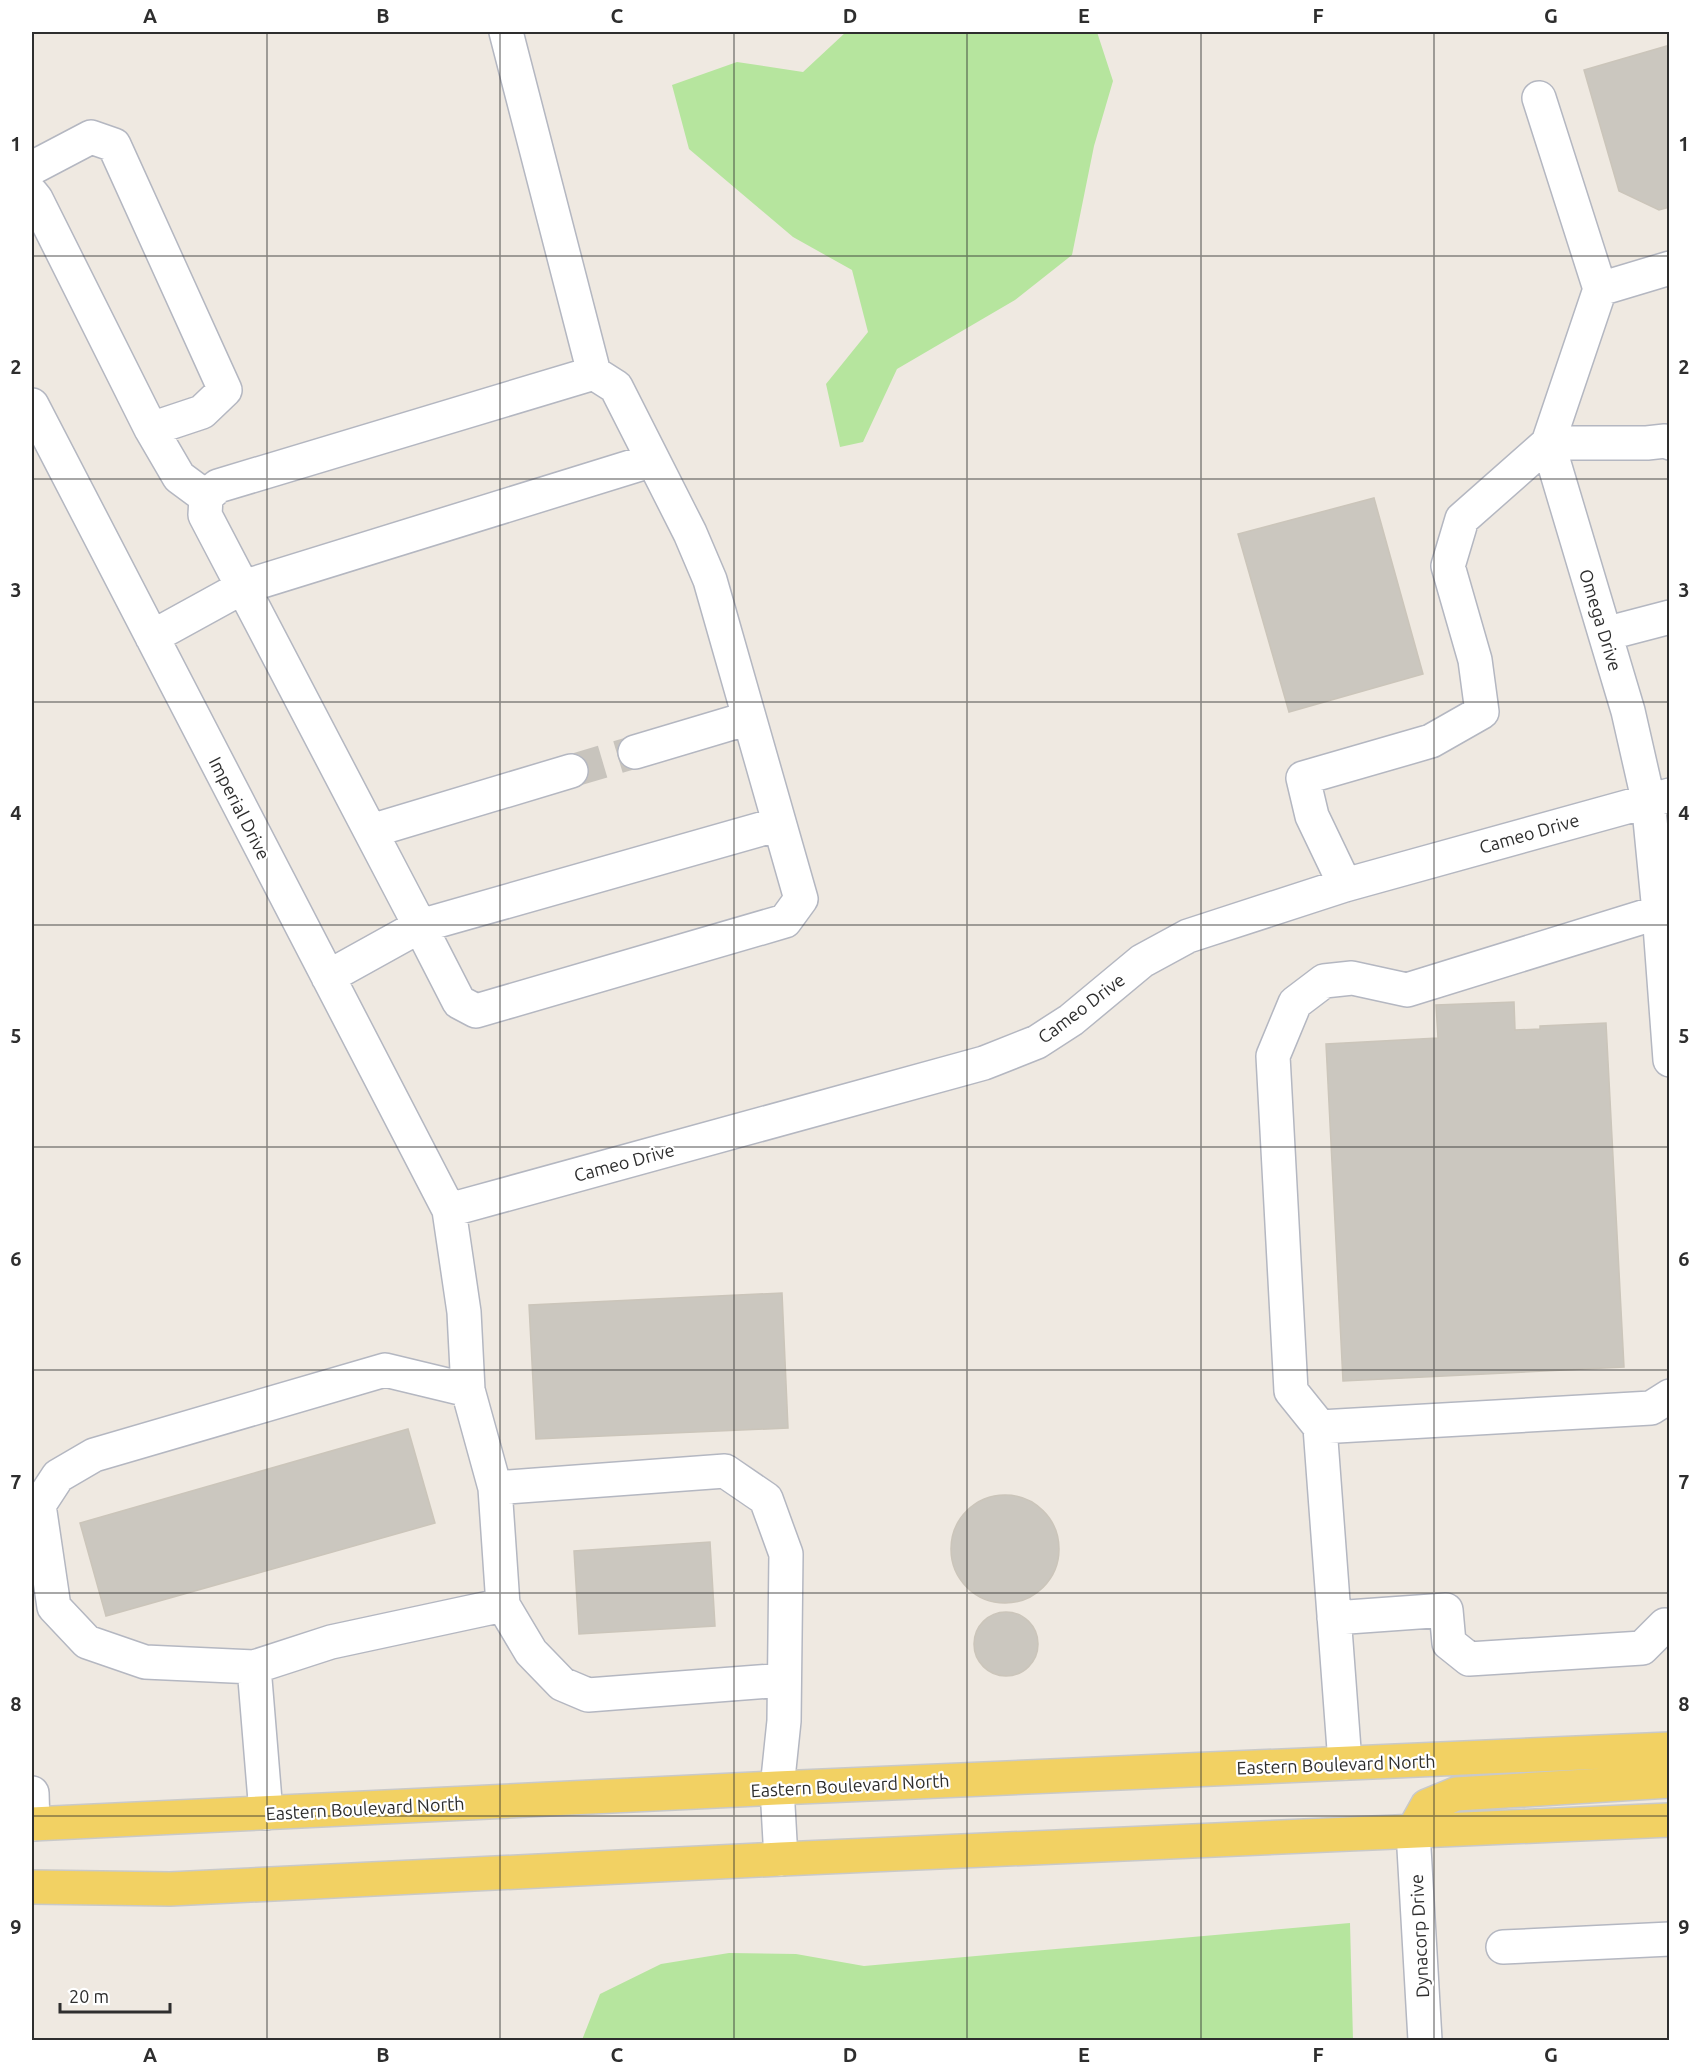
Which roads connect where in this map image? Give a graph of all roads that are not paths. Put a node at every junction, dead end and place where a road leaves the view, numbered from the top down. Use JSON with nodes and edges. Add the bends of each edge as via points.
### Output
{"nodes":[{"id":1,"x":506,"y":32,"type":"edge"},
{"id":2,"x":1539,"y":98,"type":"dead end"},
{"id":3,"x":32,"y":168,"type":"edge"},
{"id":4,"x":32,"y":194,"type":"edge"},
{"id":5,"x":1670,"y":268,"type":"edge"},
{"id":6,"x":1600,"y":289,"type":"junction"},
{"id":7,"x":594,"y":373,"type":"junction"},
{"id":8,"x":32,"y":405,"type":"edge"},
{"id":9,"x":151,"y":429,"type":"junction"},
{"id":10,"x":1548,"y":443,"type":"junction"},
{"id":11,"x":1670,"y":443,"type":"edge"},
{"id":12,"x":653,"y":460,"type":"junction"},
{"id":13,"x":206,"y":497,"type":"junction"},
{"id":14,"x":243,"y":587,"type":"junction"},
{"id":15,"x":1670,"y":617,"type":"edge"},
{"id":16,"x":1605,"y":634,"type":"junction"},
{"id":17,"x":152,"y":637,"type":"junction"},
{"id":18,"x":749,"y":718,"type":"junction"},
{"id":19,"x":635,"y":752,"type":"tunnel mouth"},
{"id":20,"x":571,"y":771,"type":"tunnel mouth"},
{"id":21,"x":1659,"y":797,"type":"edge"},
{"id":22,"x":779,"y":824,"type":"junction"},
{"id":23,"x":371,"y":831,"type":"junction"},
{"id":24,"x":1344,"y":885,"type":"junction"},
{"id":25,"x":1659,"y":912,"type":"junction"},
{"id":26,"x":420,"y":926,"type":"junction"},
{"id":27,"x":328,"y":977,"type":"junction"},
{"id":28,"x":1670,"y":1060,"type":"edge"},
{"id":29,"x":449,"y":1210,"type":"junction"},
{"id":30,"x":468,"y":1390,"type":"junction"},
{"id":31,"x":1670,"y":1396,"type":"edge"},
{"id":32,"x":1320,"y":1426,"type":"junction"},
{"id":33,"x":495,"y":1488,"type":"junction"},
{"id":34,"x":503,"y":1605,"type":"junction"},
{"id":35,"x":1334,"y":1618,"type":"junction"},
{"id":36,"x":1665,"y":1625,"type":"dead end"},
{"id":37,"x":254,"y":1667,"type":"junction"},
{"id":38,"x":784,"y":1680,"type":"junction"},
{"id":39,"x":1670,"y":1749,"type":"edge"},
{"id":40,"x":1345,"y":1763,"type":"junction"},
{"id":41,"x":1670,"y":1781,"type":"edge"},
{"id":42,"x":777,"y":1788,"type":"junction"},
{"id":43,"x":266,"y":1813,"type":"junction"},
{"id":44,"x":32,"y":1814,"type":"edge"},
{"id":45,"x":1670,"y":1820,"type":"edge"},
{"id":46,"x":1413,"y":1831,"type":"junction"},
{"id":47,"x":781,"y":1859,"type":"junction"},
{"id":48,"x":32,"y":1887,"type":"edge"},
{"id":49,"x":170,"y":1889,"type":"junction"},
{"id":50,"x":32,"y":1905,"type":"edge"},
{"id":51,"x":1670,"y":1939,"type":"edge"},
{"id":52,"x":1503,"y":1947,"type":"dead end"},
{"id":53,"x":1425,"y":2040,"type":"edge"}],
"edges":[{"from":1,"to":7,"type":"street"},
{"from":2,"to":6,"type":"street"},
{"from":3,"to":9,"type":"street","via":[[91,137],[114,145],[119,155],[225,390],[202,412]]},
{"from":4,"to":9,"type":"street"},
{"from":5,"to":6,"type":"street"},
{"from":6,"to":10,"type":"street"},
{"from":7,"to":12,"type":"street","via":[[616,387]]},
{"from":7,"to":13,"type":"street","via":[[218,486]]},
{"from":8,"to":17,"type":"street","name":"Imperial Drive"},
{"from":9,"to":13,"type":"street","via":[[179,477]]},
{"from":10,"to":11,"type":"street"},
{"from":10,"to":16,"type":"street","name":"Omega Drive"},
{"from":10,"to":24,"type":"street","via":[[1462,519],[1448,566],[1475,660],[1482,712],[1431,741],[1303,778],[1312,816]]},
{"from":12,"to":14,"type":"street"},
{"from":12,"to":18,"type":"street","via":[[710,580]]},
{"from":13,"to":14,"type":"street","via":[[205,515]]},
{"from":14,"to":17,"type":"street"},
{"from":14,"to":23,"type":"street"},
{"from":15,"to":16,"type":"street"},
{"from":16,"to":21,"type":"street","name":"Omega Drive"},
{"from":17,"to":27,"type":"street","name":"Imperial Drive"},
{"from":18,"to":19,"type":"street"},
{"from":18,"to":22,"type":"street"},
{"from":20,"to":23,"type":"street"},
{"from":21,"to":24,"type":"street","name":"Cameo Drive"},
{"from":21,"to":25,"type":"street","name":"Omega Drive"},
{"from":22,"to":26,"type":"street"},
{"from":22,"to":26,"type":"street","via":[[801,899],[785,921],[476,1011],[459,1002]]},
{"from":23,"to":26,"type":"street"},
{"from":24,"to":29,"type":"street","name":"Cameo Drive","via":[[1188,936],[1142,961],[1071,1020],[1037,1042],[984,1063]]},
{"from":25,"to":28,"type":"street","name":"Omega Drive"},
{"from":25,"to":32,"type":"street","via":[[1407,990],[1352,978],[1324,981],[1294,1002],[1273,1056],[1291,1391]]},
{"from":26,"to":27,"type":"street"},
{"from":27,"to":29,"type":"street","name":"Imperial Drive"},
{"from":29,"to":30,"type":"street","name":"Imperial Drive","via":[[464,1312]]},
{"from":30,"to":33,"type":"street","name":"Imperial Drive"},
{"from":30,"to":37,"type":"street","via":[[385,1370],[94,1455],[58,1476],[39,1505],[54,1607],[87,1642],[145,1662]]},
{"from":31,"to":32,"type":"street","via":[[1651,1408]]},
{"from":32,"to":35,"type":"street"},
{"from":33,"to":34,"type":"street","name":"Imperial Drive"},
{"from":33,"to":38,"type":"street","via":[[725,1471],[766,1499],[786,1554]]},
{"from":34,"to":37,"type":"street","via":[[332,1642]]},
{"from":34,"to":38,"type":"street","via":[[531,1652],[562,1684],[588,1695]]},
{"from":35,"to":36,"type":"street","via":[[1446,1610],[1449,1643],[1469,1659],[1642,1648]]},
{"from":35,"to":40,"type":"street"},
{"from":37,"to":43,"type":"street"},
{"from":38,"to":42,"type":"street"},
{"from":39,"to":40,"type":"main road","name":"Eastern Boulevard North"},
{"from":40,"to":42,"type":"main road","name":"Eastern Boulevard North"},
{"from":41,"to":46,"type":"main road","via":[[1456,1794],[1427,1806]]},
{"from":42,"to":43,"type":"main road","name":"Eastern Boulevard North"},
{"from":42,"to":47,"type":"street"},
{"from":43,"to":44,"type":"main road","name":"Eastern Boulevard North"},
{"from":45,"to":46,"type":"main road"},
{"from":46,"to":47,"type":"main road"},
{"from":46,"to":53,"type":"street","name":"Dynacorp Drive"},
{"from":47,"to":49,"type":"main road"},
{"from":48,"to":49,"type":"main road"},
{"from":49,"to":50,"type":"main road"},
{"from":51,"to":52,"type":"street"}]}
